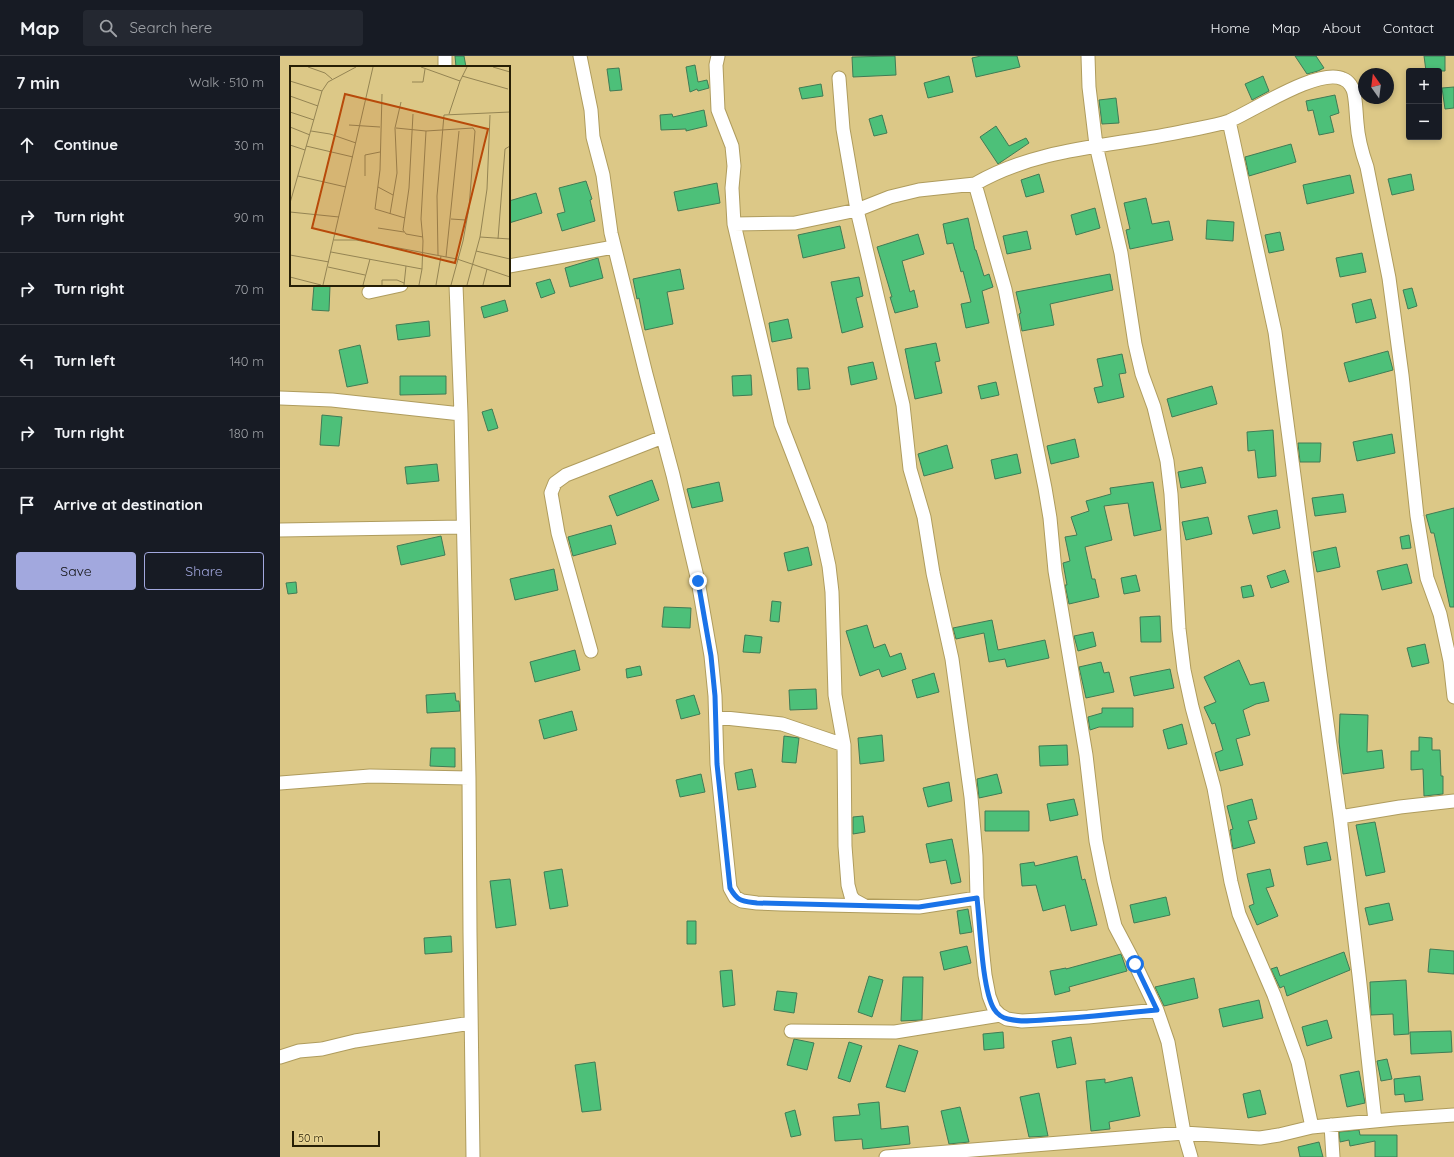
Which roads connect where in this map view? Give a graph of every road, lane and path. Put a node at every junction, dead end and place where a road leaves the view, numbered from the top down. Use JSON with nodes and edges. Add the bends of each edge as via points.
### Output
{"nodes":[{"id":1,"x":580,"y":56,"type":"edge"},
{"id":2,"x":718,"y":56,"type":"edge"},
{"id":3,"x":1088,"y":56,"type":"edge"},
{"id":4,"x":839,"y":78,"type":"dead end"},
{"id":5,"x":1229,"y":121,"type":"junction"},
{"id":6,"x":1096,"y":145,"type":"junction"},
{"id":7,"x":975,"y":184,"type":"junction"},
{"id":8,"x":857,"y":210,"type":"junction"},
{"id":9,"x":734,"y":224,"type":"junction"},
{"id":10,"x":614,"y":247,"type":"junction"},
{"id":11,"x":510,"y":266,"type":"edge"},
{"id":12,"x":396,"y":286,"type":"edge"},
{"id":13,"x":456,"y":286,"type":"edge"},
{"id":14,"x":369,"y":292,"type":"dead end"},
{"id":15,"x":280,"y":398,"type":"edge"},
{"id":16,"x":461,"y":414,"type":"junction"},
{"id":17,"x":663,"y":437,"type":"junction"},
{"id":18,"x":463,"y":527,"type":"junction"},
{"id":19,"x":280,"y":530,"type":"edge"},
{"id":20,"x":590,"y":651,"type":"dead end"},
{"id":21,"x":1454,"y":697,"type":"edge"},
{"id":22,"x":716,"y":717,"type":"dead end"},
{"id":23,"x":844,"y":745,"type":"junction"},
{"id":24,"x":470,"y":778,"type":"junction"},
{"id":25,"x":280,"y":783,"type":"edge"},
{"id":26,"x":1454,"y":801,"type":"edge"},
{"id":27,"x":1340,"y":817,"type":"junction"},
{"id":28,"x":977,"y":898,"type":"junction"},
{"id":29,"x":865,"y":906,"type":"junction"},
{"id":30,"x":1157,"y":1010,"type":"junction"},
{"id":31,"x":1000,"y":1016,"type":"junction"},
{"id":32,"x":471,"y":1022,"type":"junction"},
{"id":33,"x":791,"y":1031,"type":"dead end"},
{"id":34,"x":280,"y":1057,"type":"edge"},
{"id":35,"x":1454,"y":1115,"type":"edge"},
{"id":36,"x":1375,"y":1121,"type":"junction"},
{"id":37,"x":1331,"y":1125,"type":"junction"},
{"id":38,"x":1312,"y":1127,"type":"junction"},
{"id":39,"x":1184,"y":1133,"type":"junction"},
{"id":40,"x":473,"y":1157,"type":"edge"},
{"id":41,"x":886,"y":1157,"type":"edge"},
{"id":42,"x":1190,"y":1157,"type":"edge"},
{"id":43,"x":1333,"y":1157,"type":"edge"}],
"edges":[{"from":1,"to":10,"type":"street"},
{"from":2,"to":9,"type":"street","via":[[718,110],[732,146],[734,166]]},
{"from":3,"to":6,"type":"street"},
{"from":4,"to":8,"type":"street","via":[[843,129]]},
{"from":5,"to":6,"type":"street","via":[[1146,139]]},
{"from":5,"to":21,"type":"street","via":[[1285,92],[1315,80],[1343,78],[1354,92],[1361,149],[1367,167],[1389,278],[1417,516],[1428,578],[1440,614],[1450,661]]},
{"from":5,"to":27,"type":"street","via":[[1275,332]]},
{"from":6,"to":7,"type":"street","via":[[1042,157],[986,177]]},
{"from":6,"to":38,"type":"street","via":[[1121,253],[1135,344],[1167,460],[1179,629],[1192,707],[1214,788],[1239,914],[1274,995],[1298,1062]]},
{"from":7,"to":8,"type":"street","via":[[919,190],[890,197]]},
{"from":7,"to":30,"type":"street","via":[[1004,289],[1045,488],[1058,592],[1086,755],[1096,841],[1104,881],[1115,926]]},
{"from":8,"to":9,"type":"street","via":[[795,223]]},
{"from":8,"to":28,"type":"street","via":[[902,405],[910,469],[924,517],[933,573],[952,659],[971,798]]},
{"from":9,"to":23,"type":"street","via":[[781,424],[820,526],[827,559],[832,592],[835,694]]},
{"from":10,"to":11,"type":"street"},
{"from":10,"to":17,"type":"street"},
{"from":12,"to":14,"type":"street"},
{"from":13,"to":16,"type":"street"},
{"from":15,"to":16,"type":"street","via":[[332,400]]},
{"from":16,"to":18,"type":"street"},
{"from":17,"to":20,"type":"street","via":[[566,474],[555,483],[551,493],[558,533]]},
{"from":17,"to":29,"type":"street","via":[[698,581],[711,656],[717,764],[730,888],[735,897],[757,903]]},
{"from":18,"to":19,"type":"street"},
{"from":18,"to":24,"type":"street"},
{"from":22,"to":23,"type":"street","via":[[782,724]]},
{"from":23,"to":29,"type":"street","via":[[848,885],[854,900]]},
{"from":24,"to":25,"type":"street","via":[[370,776]]},
{"from":24,"to":32,"type":"street"},
{"from":26,"to":27,"type":"street"},
{"from":27,"to":36,"type":"street"},
{"from":28,"to":29,"type":"street","via":[[919,907]]},
{"from":28,"to":31,"type":"street","via":[[989,996]]},
{"from":30,"to":31,"type":"street","via":[[1022,1021]]},
{"from":30,"to":39,"type":"street","via":[[1172,1059]]},
{"from":31,"to":33,"type":"street","via":[[895,1032]]},
{"from":32,"to":34,"type":"street","via":[[299,1051]]},
{"from":32,"to":40,"type":"street"},
{"from":35,"to":36,"type":"street"},
{"from":36,"to":37,"type":"street"},
{"from":37,"to":38,"type":"street"},
{"from":37,"to":43,"type":"street"},
{"from":38,"to":39,"type":"street","via":[[1260,1138]]},
{"from":39,"to":41,"type":"street"},
{"from":39,"to":42,"type":"street"}]}
